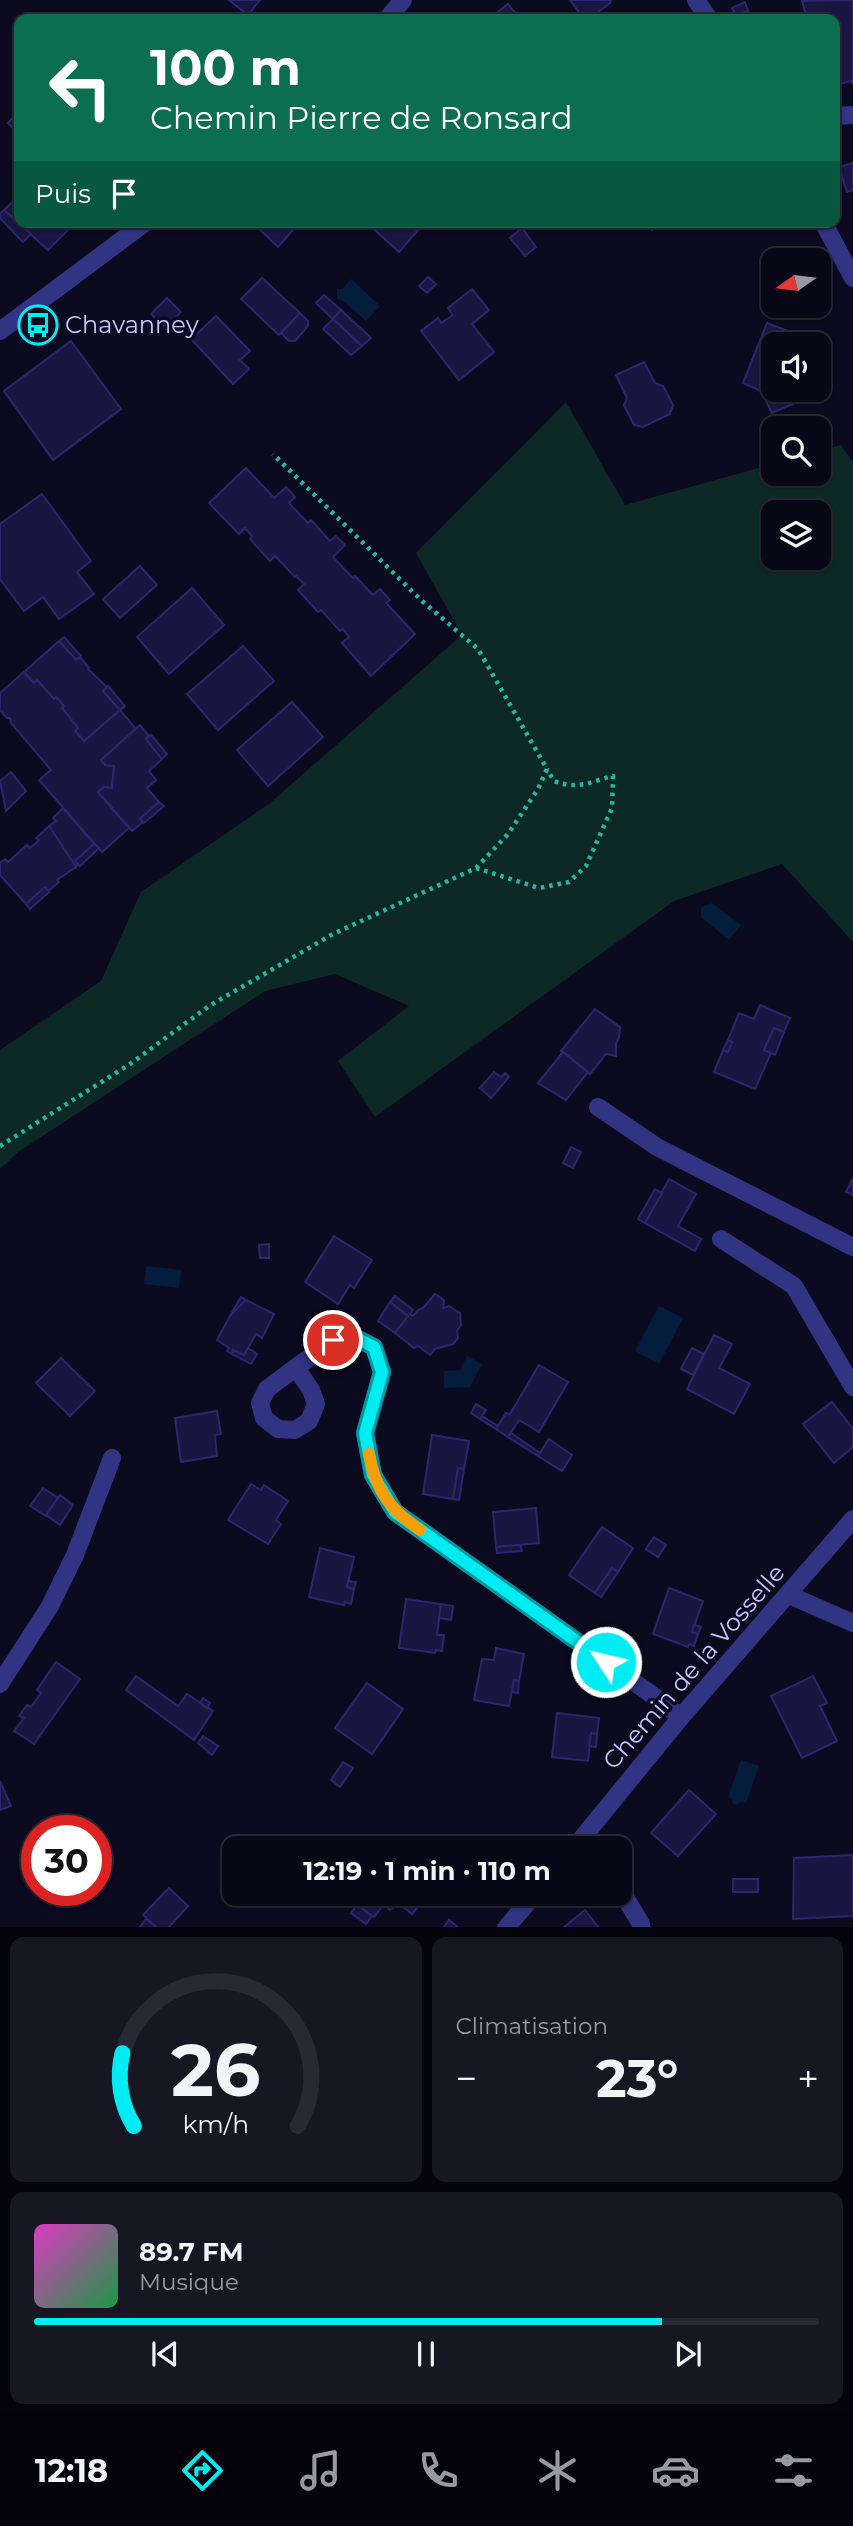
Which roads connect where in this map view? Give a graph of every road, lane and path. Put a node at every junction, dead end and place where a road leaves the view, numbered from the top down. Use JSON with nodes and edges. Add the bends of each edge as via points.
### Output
{"nodes":[{"id":1,"x":402,"y":0,"type":"edge"},
{"id":2,"x":391,"y":14,"type":"edge"},
{"id":3,"x":138,"y":228,"type":"edge"},
{"id":4,"x":825,"y":228,"type":"edge"},
{"id":5,"x":853,"y":278,"type":"edge"},
{"id":6,"x":0,"y":331,"type":"edge"},
{"id":7,"x":273,"y":454,"type":"dead end"},
{"id":8,"x":547,"y":769,"type":"junction"},
{"id":9,"x":476,"y":868,"type":"junction"},
{"id":10,"x":598,"y":1107,"type":"dead end"},
{"id":11,"x":0,"y":1146,"type":"edge"},
{"id":12,"x":721,"y":1239,"type":"dead end"},
{"id":13,"x":853,"y":1247,"type":"edge"},
{"id":14,"x":296,"y":1368,"type":"dead end"},
{"id":15,"x":853,"y":1387,"type":"edge"},
{"id":16,"x":112,"y":1458,"type":"dead end"},
{"id":17,"x":853,"y":1519,"type":"edge"},
{"id":18,"x":789,"y":1595,"type":"junction"},
{"id":19,"x":853,"y":1623,"type":"edge"},
{"id":20,"x":0,"y":1684,"type":"edge"},
{"id":21,"x":681,"y":1717,"type":"junction"},
{"id":22,"x":594,"y":1836,"type":"edge"},
{"id":23,"x":524,"y":1906,"type":"edge"},
{"id":24,"x":630,"y":1906,"type":"edge"},
{"id":25,"x":640,"y":1923,"type":"dead end"},
{"id":26,"x":506,"y":1927,"type":"edge"}],
"edges":[{"from":1,"to":2,"type":"street"},
{"from":3,"to":6,"type":"street"},
{"from":4,"to":5,"type":"street"},
{"from":7,"to":8,"type":"path","via":[[422,601],[478,649]]},
{"from":8,"to":9,"type":"path","via":[[508,834]]},
{"from":8,"to":9,"type":"path","via":[[554,782],[568,786],[613,776],[612,808],[586,866],[569,882],[539,888]]},
{"from":9,"to":11,"type":"path","via":[[333,934],[209,1006],[130,1064]]},
{"from":10,"to":13,"type":"street","via":[[657,1147]]},
{"from":12,"to":15,"type":"street","via":[[794,1286]]},
{"from":14,"to":21,"type":"street","via":[[333,1340],[354,1337],[374,1347],[382,1372],[365,1433],[373,1475],[395,1512]]},
{"from":16,"to":20,"type":"street","via":[[50,1606]]},
{"from":17,"to":18,"type":"street","name":"Chemin de la Vosselle"},
{"from":18,"to":19,"type":"street"},
{"from":18,"to":21,"type":"street","name":"Chemin de la Vosselle"},
{"from":21,"to":22,"type":"street","name":"Chemin de la Vosselle"},
{"from":23,"to":26,"type":"street"},
{"from":24,"to":25,"type":"street"}]}
